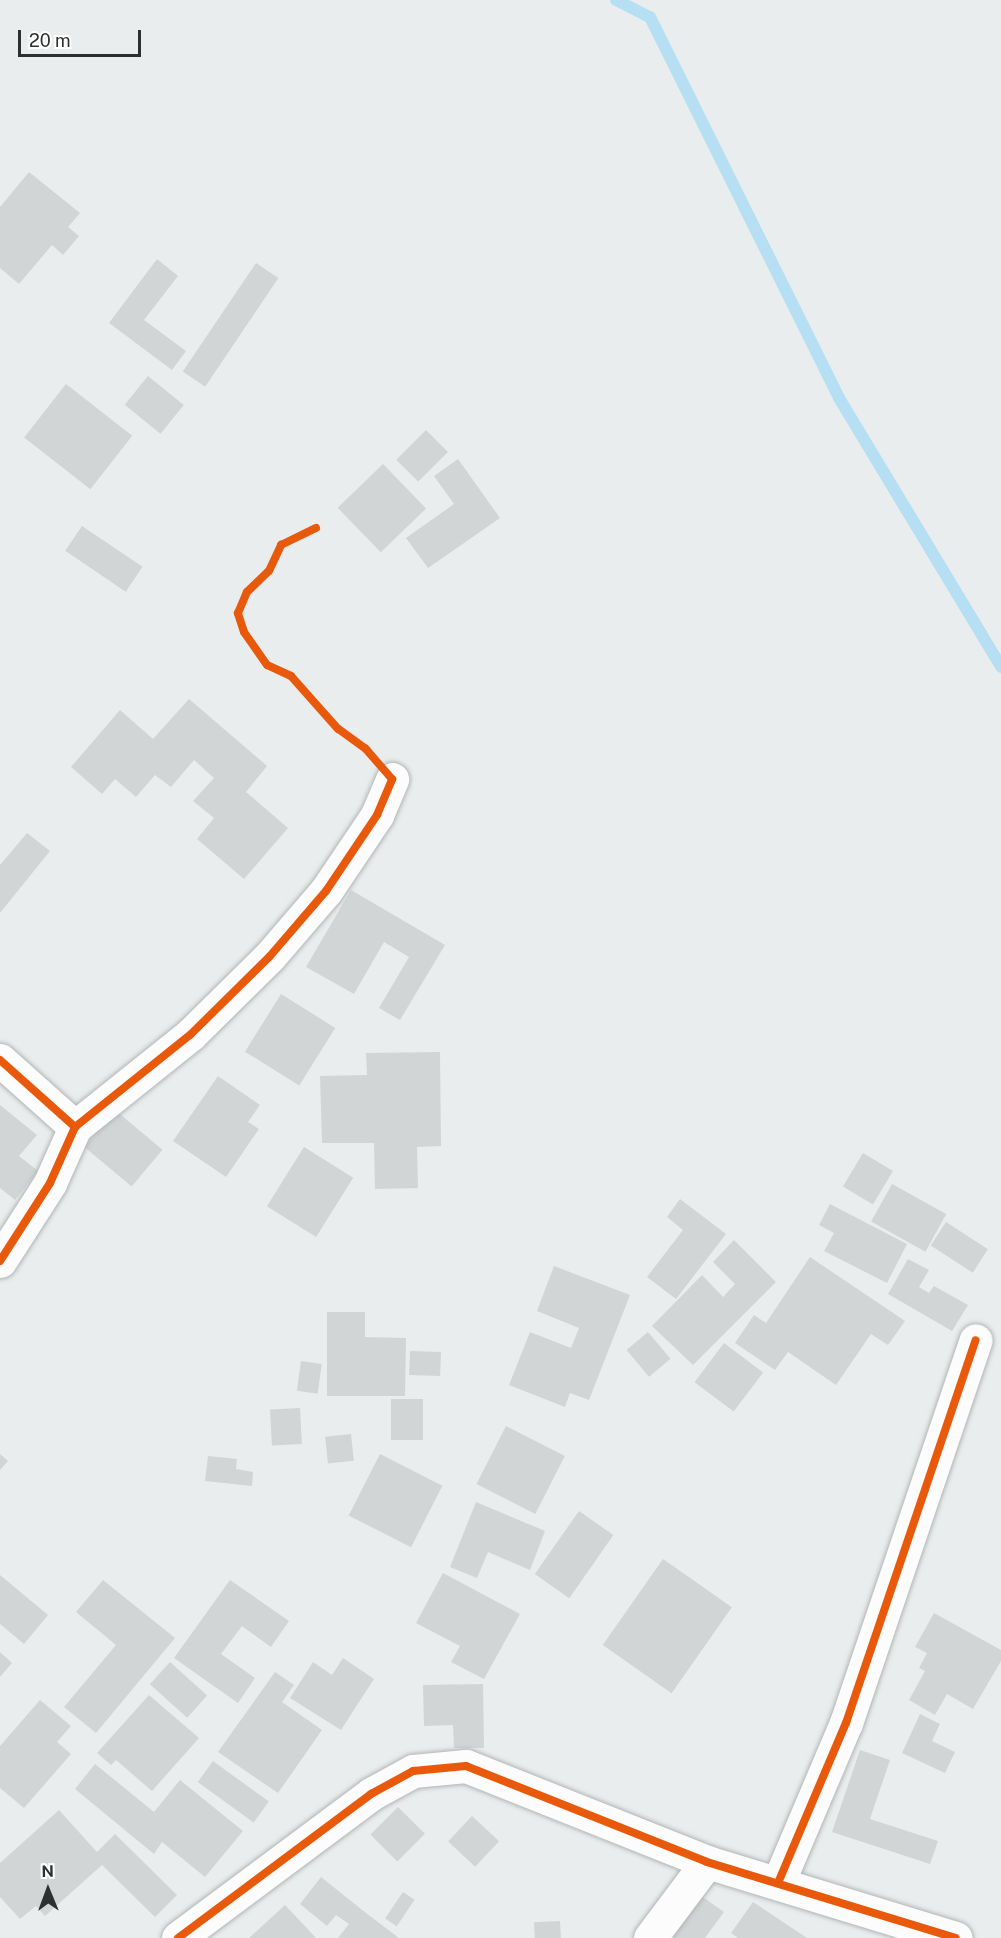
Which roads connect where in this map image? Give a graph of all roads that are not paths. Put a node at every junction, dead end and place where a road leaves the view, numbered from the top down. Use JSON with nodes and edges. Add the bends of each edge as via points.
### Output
{"nodes":[{"id":1,"x":392,"y":779,"type":"dead end"},
{"id":2,"x":0,"y":1060,"type":"edge"},
{"id":3,"x":75,"y":1128,"type":"junction"},
{"id":4,"x":0,"y":1261,"type":"edge"},
{"id":5,"x":976,"y":1340,"type":"dead end"},
{"id":6,"x":707,"y":1862,"type":"junction"},
{"id":7,"x":778,"y":1882,"type":"junction"},
{"id":8,"x":178,"y":1938,"type":"edge"},
{"id":9,"x":650,"y":1938,"type":"edge"},
{"id":10,"x":956,"y":1938,"type":"edge"}],
"edges":[{"from":1,"to":3,"type":"street","via":[[377,815],[326,891],[270,956],[190,1035]]},
{"from":2,"to":3,"type":"street"},
{"from":3,"to":4,"type":"street","via":[[50,1183]]},
{"from":5,"to":7,"type":"street","via":[[846,1723]]},
{"from":6,"to":7,"type":"street"},
{"from":6,"to":8,"type":"street","via":[[466,1766],[413,1771],[371,1794]]},
{"from":6,"to":9,"type":"street"},
{"from":7,"to":10,"type":"street"}]}
